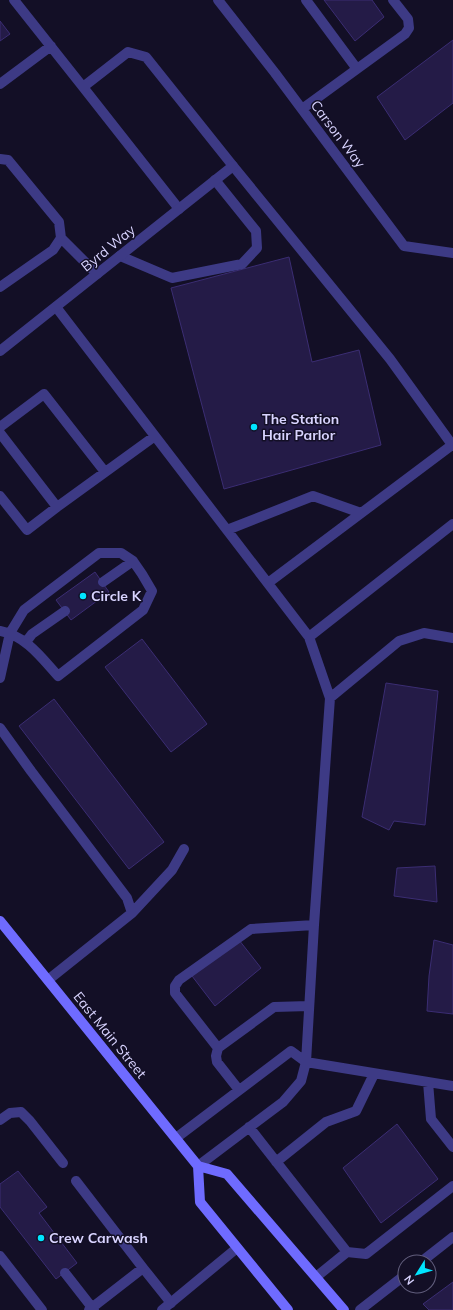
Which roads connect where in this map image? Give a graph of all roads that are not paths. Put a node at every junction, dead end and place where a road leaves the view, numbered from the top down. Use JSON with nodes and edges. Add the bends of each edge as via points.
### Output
{"nodes":[{"id":1,"x":14,"y":0,"type":"edge"},
{"id":2,"x":218,"y":0,"type":"edge"},
{"id":3,"x":306,"y":0,"type":"edge"},
{"id":4,"x":393,"y":0,"type":"edge"},
{"id":5,"x":51,"y":46,"type":"junction"},
{"id":6,"x":357,"y":69,"type":"junction"},
{"id":7,"x":0,"y":84,"type":"edge"},
{"id":8,"x":83,"y":87,"type":"junction"},
{"id":9,"x":302,"y":109,"type":"junction"},
{"id":10,"x":0,"y":159,"type":"edge"},
{"id":11,"x":233,"y":166,"type":"junction"},
{"id":12,"x":215,"y":180,"type":"junction"},
{"id":13,"x":179,"y":209,"type":"junction"},
{"id":14,"x":61,"y":238,"type":"junction"},
{"id":15,"x":452,"y":251,"type":"edge"},
{"id":16,"x":120,"y":256,"type":"junction"},
{"id":17,"x":97,"y":274,"type":"junction"},
{"id":18,"x":0,"y":287,"type":"edge"},
{"id":19,"x":56,"y":307,"type":"junction"},
{"id":20,"x":0,"y":351,"type":"edge"},
{"id":21,"x":0,"y":427,"type":"edge"},
{"id":22,"x":0,"y":434,"type":"edge"},
{"id":23,"x":155,"y":436,"type":"junction"},
{"id":24,"x":453,"y":446,"type":"edge"},
{"id":25,"x":105,"y":472,"type":"junction"},
{"id":26,"x":0,"y":496,"type":"edge"},
{"id":27,"x":57,"y":507,"type":"junction"},
{"id":28,"x":361,"y":513,"type":"junction"},
{"id":29,"x":453,"y":524,"type":"edge"},
{"id":30,"x":227,"y":530,"type":"junction"},
{"id":31,"x":132,"y":560,"type":"junction"},
{"id":32,"x":103,"y":582,"type":"dead end"},
{"id":33,"x":268,"y":583,"type":"junction"},
{"id":34,"x":65,"y":611,"type":"dead end"},
{"id":35,"x":5,"y":632,"type":"edge"},
{"id":36,"x":309,"y":637,"type":"junction"},
{"id":37,"x":453,"y":638,"type":"edge"},
{"id":38,"x":26,"y":642,"type":"junction"},
{"id":39,"x":0,"y":678,"type":"edge"},
{"id":40,"x":330,"y":698,"type":"junction"},
{"id":41,"x":0,"y":728,"type":"edge"},
{"id":42,"x":184,"y":849,"type":"dead end"},
{"id":43,"x":132,"y":913,"type":"junction"},
{"id":44,"x":0,"y":921,"type":"edge"},
{"id":45,"x":314,"y":925,"type":"junction"},
{"id":46,"x":48,"y":980,"type":"junction"},
{"id":47,"x":309,"y":1006,"type":"junction"},
{"id":48,"x":218,"y":1048,"type":"junction"},
{"id":49,"x":306,"y":1062,"type":"junction"},
{"id":50,"x":374,"y":1074,"type":"junction"},
{"id":51,"x":428,"y":1082,"type":"junction"},
{"id":52,"x":453,"y":1086,"type":"edge"},
{"id":53,"x":239,"y":1090,"type":"junction"},
{"id":54,"x":0,"y":1120,"type":"edge"},
{"id":55,"x":249,"y":1127,"type":"junction"},
{"id":56,"x":176,"y":1138,"type":"junction"},
{"id":57,"x":453,"y":1147,"type":"edge"},
{"id":58,"x":276,"y":1162,"type":"junction"},
{"id":59,"x":63,"y":1164,"type":"dead end"},
{"id":60,"x":198,"y":1166,"type":"junction"},
{"id":61,"x":76,"y":1181,"type":"dead end"},
{"id":62,"x":453,"y":1186,"type":"edge"},
{"id":63,"x":453,"y":1237,"type":"edge"},
{"id":64,"x":237,"y":1248,"type":"junction"},
{"id":65,"x":347,"y":1252,"type":"junction"},
{"id":66,"x":431,"y":1254,"type":"edge"},
{"id":67,"x":0,"y":1256,"type":"edge"},
{"id":68,"x":143,"y":1268,"type":"junction"},
{"id":69,"x":65,"y":1272,"type":"dead end"},
{"id":70,"x":316,"y":1277,"type":"junction"},
{"id":71,"x":397,"y":1281,"type":"edge"},
{"id":72,"x":170,"y":1303,"type":"junction"},
{"id":73,"x":92,"y":1309,"type":"edge"},
{"id":74,"x":42,"y":1310,"type":"edge"},
{"id":75,"x":162,"y":1310,"type":"edge"},
{"id":76,"x":288,"y":1310,"type":"edge"},
{"id":77,"x":344,"y":1310,"type":"edge"},
{"id":78,"x":360,"y":1310,"type":"edge"}],
"edges":[{"from":1,"to":5,"type":"street"},
{"from":2,"to":9,"type":"street","name":"Carson Way"},
{"from":3,"to":6,"type":"street"},
{"from":4,"to":6,"type":"street","via":[[408,19],[408,28],[404,34]]},
{"from":5,"to":7,"type":"street"},
{"from":5,"to":8,"type":"street"},
{"from":6,"to":9,"type":"street"},
{"from":8,"to":11,"type":"street","via":[[128,52],[146,57]]},
{"from":8,"to":13,"type":"street"},
{"from":9,"to":15,"type":"street","name":"Carson Way","via":[[404,246]]},
{"from":10,"to":14,"type":"street","via":[[8,160],[59,222]]},
{"from":11,"to":12,"type":"street","name":"Byrd Way"},
{"from":11,"to":24,"type":"street","via":[[390,360]]},
{"from":12,"to":13,"type":"street","name":"Byrd Way"},
{"from":12,"to":16,"type":"street","via":[[256,231],[257,248],[242,264],[172,278]]},
{"from":13,"to":16,"type":"street","name":"Byrd Way"},
{"from":14,"to":17,"type":"street"},
{"from":14,"to":18,"type":"street","via":[[53,250]]},
{"from":16,"to":17,"type":"street","name":"Byrd Way"},
{"from":17,"to":19,"type":"street","name":"Byrd Way"},
{"from":19,"to":20,"type":"street","name":"Byrd Way"},
{"from":19,"to":23,"type":"street"},
{"from":21,"to":25,"type":"street","via":[[44,394]]},
{"from":22,"to":27,"type":"street"},
{"from":23,"to":25,"type":"street"},
{"from":23,"to":30,"type":"street"},
{"from":24,"to":28,"type":"street"},
{"from":25,"to":27,"type":"street"},
{"from":26,"to":27,"type":"street","via":[[27,530]]},
{"from":28,"to":30,"type":"street","via":[[313,496]]},
{"from":28,"to":33,"type":"street"},
{"from":29,"to":36,"type":"street"},
{"from":30,"to":33,"type":"street"},
{"from":31,"to":32,"type":"street"},
{"from":31,"to":35,"type":"street","via":[[121,553],[99,553],[24,610]]},
{"from":31,"to":38,"type":"street","via":[[152,591],[143,610],[58,676]]},
{"from":33,"to":36,"type":"street"},
{"from":34,"to":38,"type":"street","via":[[32,634]]},
{"from":35,"to":38,"type":"street"},
{"from":35,"to":39,"type":"street"},
{"from":36,"to":40,"type":"street"},
{"from":37,"to":40,"type":"street","via":[[424,634],[399,641]]},
{"from":40,"to":45,"type":"street"},
{"from":41,"to":43,"type":"street","via":[[127,898]]},
{"from":42,"to":43,"type":"street","via":[[172,870]]},
{"from":43,"to":46,"type":"street"},
{"from":44,"to":46,"type":"main road","name":"East Main Street"},
{"from":45,"to":47,"type":"street"},
{"from":45,"to":48,"type":"street","via":[[252,929],[179,980],[175,986],[175,993]]},
{"from":46,"to":56,"type":"main road","name":"East Main Street"},
{"from":47,"to":48,"type":"street","via":[[274,1007]]},
{"from":47,"to":49,"type":"street"},
{"from":48,"to":53,"type":"street","via":[[217,1062]]},
{"from":49,"to":50,"type":"street"},
{"from":49,"to":53,"type":"street","via":[[291,1051]]},
{"from":49,"to":55,"type":"street","via":[[301,1081],[283,1102]]},
{"from":50,"to":51,"type":"street"},
{"from":50,"to":58,"type":"street","via":[[356,1111],[326,1122]]},
{"from":51,"to":52,"type":"street"},
{"from":51,"to":57,"type":"street","via":[[431,1118]]},
{"from":53,"to":56,"type":"street"},
{"from":54,"to":59,"type":"street","via":[[10,1113],[21,1112]]},
{"from":55,"to":58,"type":"street"},
{"from":55,"to":60,"type":"street"},
{"from":56,"to":60,"type":"main road","name":"East Main Street"},
{"from":58,"to":65,"type":"street"},
{"from":60,"to":64,"type":"main road","via":[[200,1202]]},
{"from":60,"to":70,"type":"main road","via":[[227,1174]]},
{"from":61,"to":68,"type":"street"},
{"from":62,"to":65,"type":"street","via":[[366,1254]]},
{"from":63,"to":66,"type":"street"},
{"from":64,"to":72,"type":"street"},
{"from":64,"to":76,"type":"main road"},
{"from":65,"to":70,"type":"street"},
{"from":67,"to":74,"type":"street"},
{"from":68,"to":72,"type":"street"},
{"from":68,"to":73,"type":"street"},
{"from":69,"to":73,"type":"street"},
{"from":70,"to":77,"type":"main road"},
{"from":71,"to":78,"type":"street"},
{"from":72,"to":75,"type":"street"}]}
